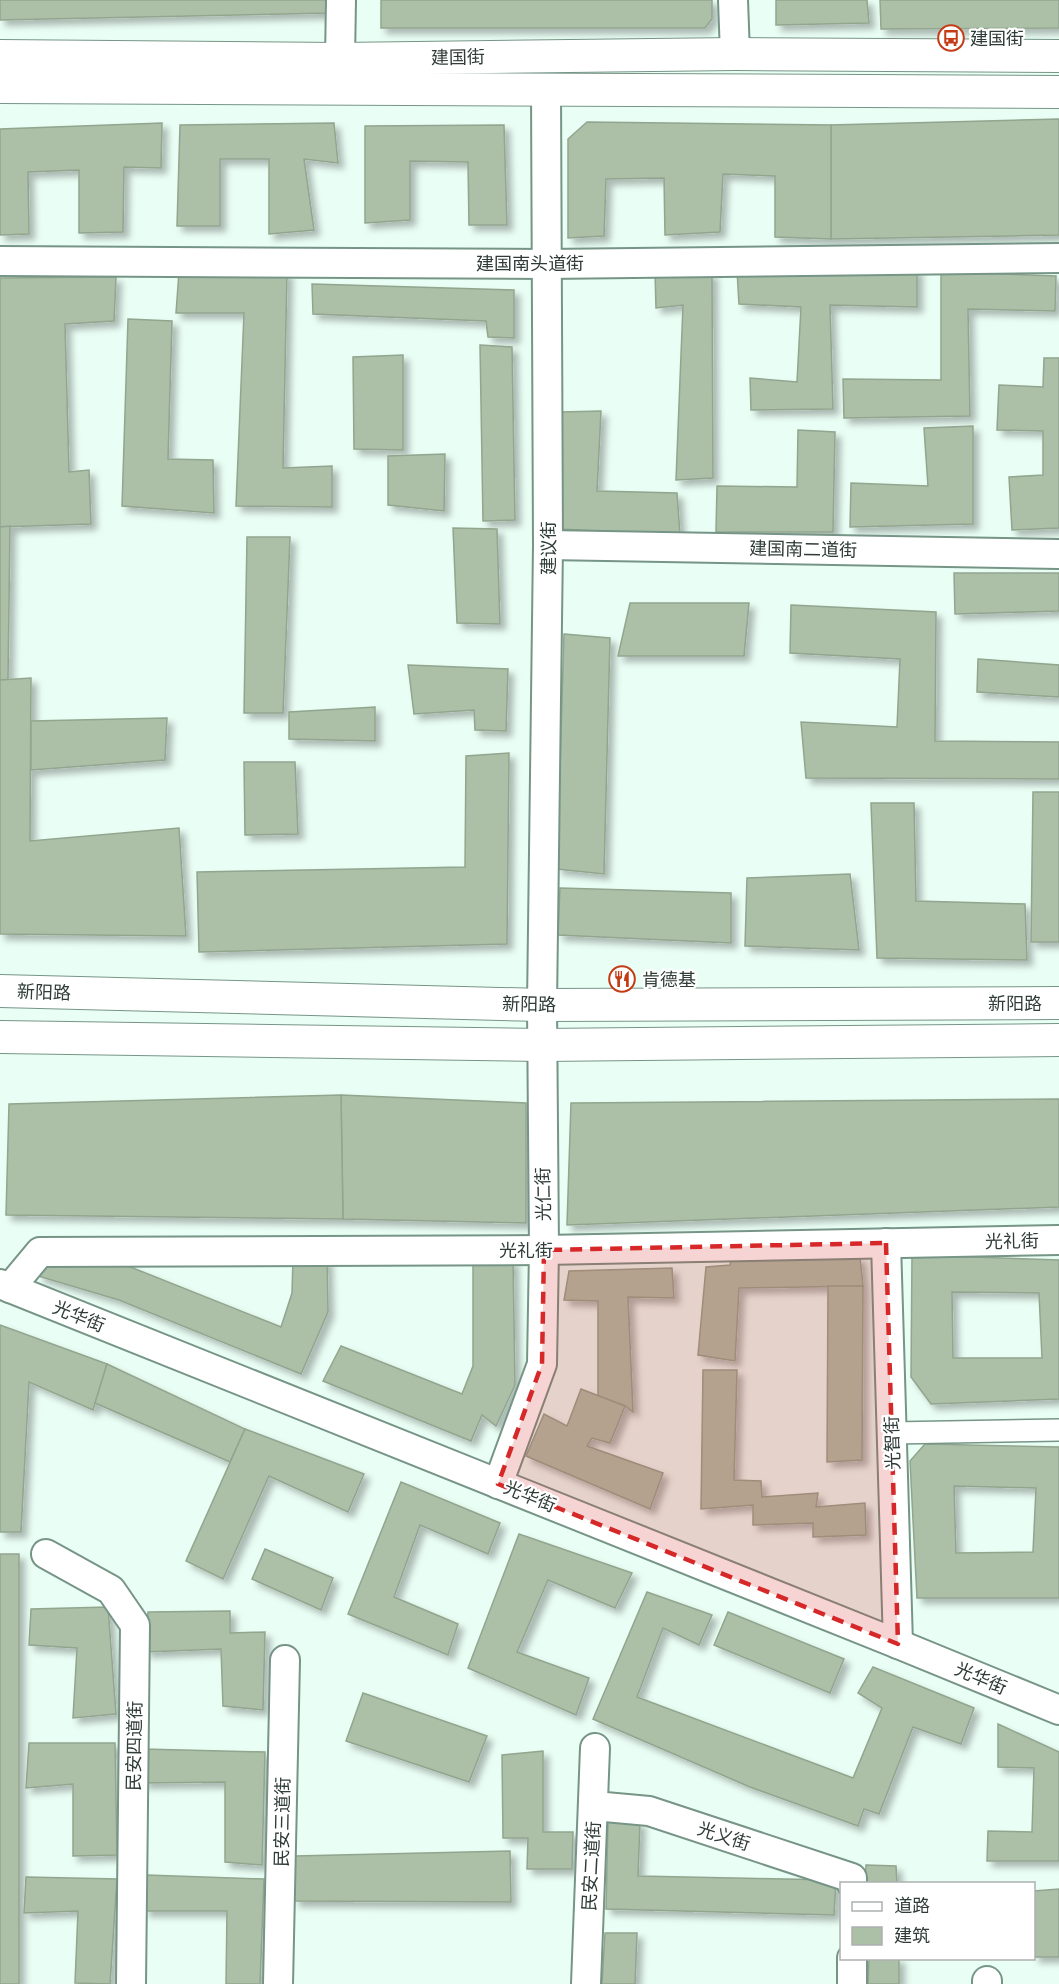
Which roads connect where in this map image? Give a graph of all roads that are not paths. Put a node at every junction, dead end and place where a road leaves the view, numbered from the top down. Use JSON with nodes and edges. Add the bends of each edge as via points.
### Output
{"nodes":[{"id":1,"x":341,"y":0,"type":"edge"},
{"id":2,"x":734,"y":0,"type":"edge"},
{"id":3,"x":735,"y":54,"type":"junction"},
{"id":4,"x":0,"y":56,"type":"edge"},
{"id":5,"x":1059,"y":56,"type":"edge"},
{"id":6,"x":340,"y":59,"type":"junction"},
{"id":7,"x":0,"y":87,"type":"edge"},
{"id":8,"x":546,"y":90,"type":"junction"},
{"id":9,"x":1059,"y":92,"type":"edge"},
{"id":10,"x":1059,"y":258,"type":"edge"},
{"id":11,"x":0,"y":261,"type":"edge"},
{"id":12,"x":547,"y":264,"type":"junction"},
{"id":13,"x":548,"y":544,"type":"junction"},
{"id":14,"x":1059,"y":554,"type":"edge"},
{"id":15,"x":0,"y":991,"type":"edge"},
{"id":16,"x":1059,"y":1003,"type":"edge"},
{"id":17,"x":542,"y":1005,"type":"junction"},
{"id":18,"x":0,"y":1037,"type":"edge"},
{"id":19,"x":1059,"y":1040,"type":"edge"},
{"id":20,"x":542,"y":1045,"type":"junction"},
{"id":21,"x":1059,"y":1240,"type":"edge"},
{"id":22,"x":886,"y":1243,"type":"junction"},
{"id":23,"x":544,"y":1250,"type":"junction"},
{"id":24,"x":5,"y":1286,"type":"edge"},
{"id":25,"x":1059,"y":1430,"type":"edge"},
{"id":26,"x":892,"y":1433,"type":"junction"},
{"id":27,"x":498,"y":1484,"type":"junction"},
{"id":28,"x":46,"y":1554,"type":"dead end"},
{"id":29,"x":898,"y":1644,"type":"junction"},
{"id":30,"x":285,"y":1660,"type":"dead end"},
{"id":31,"x":1059,"y":1710,"type":"edge"},
{"id":32,"x":595,"y":1748,"type":"dead end"},
{"id":33,"x":594,"y":1806,"type":"junction"},
{"id":34,"x":852,"y":1881,"type":"edge"},
{"id":35,"x":852,"y":1960,"type":"edge"},
{"id":36,"x":131,"y":1984,"type":"edge"},
{"id":37,"x":278,"y":1984,"type":"edge"},
{"id":38,"x":586,"y":1984,"type":"edge"},
{"id":39,"x":852,"y":1984,"type":"edge"}],
"edges":[{"from":1,"to":6,"type":"street"},
{"from":2,"to":3,"type":"street"},
{"from":3,"to":5,"type":"main road","name":"建国街"},
{"from":3,"to":6,"type":"main road","name":"建国街"},
{"from":4,"to":6,"type":"main road","name":"建国街"},
{"from":7,"to":8,"type":"main road","name":"建国街"},
{"from":8,"to":9,"type":"main road","name":"建国街"},
{"from":8,"to":12,"type":"street","name":"建议街"},
{"from":10,"to":12,"type":"street","name":"建国南头道街"},
{"from":11,"to":12,"type":"street","name":"建国南头道街"},
{"from":12,"to":13,"type":"street","name":"建议街"},
{"from":13,"to":14,"type":"street","name":"建国南二道街"},
{"from":13,"to":17,"type":"street","name":"建议街"},
{"from":15,"to":17,"type":"main road","name":"新阳路"},
{"from":16,"to":17,"type":"main road","name":"新阳路"},
{"from":17,"to":20,"type":"street","name":"光仁街"},
{"from":18,"to":20,"type":"main road","name":"新阳路"},
{"from":19,"to":20,"type":"main road","name":"新阳路"},
{"from":20,"to":23,"type":"street","name":"光仁街"},
{"from":21,"to":22,"type":"street","name":"光礼街"},
{"from":22,"to":23,"type":"street","name":"光礼街"},
{"from":22,"to":26,"type":"street","name":"光智街"},
{"from":23,"to":24,"type":"street","name":"光礼街","via":[[40,1252]]},
{"from":23,"to":27,"type":"street","name":"光仁街","via":[[542,1364]]},
{"from":24,"to":27,"type":"street","name":"光华街"},
{"from":25,"to":26,"type":"street"},
{"from":26,"to":29,"type":"street","name":"光智街"},
{"from":27,"to":29,"type":"street","name":"光华街"},
{"from":28,"to":36,"type":"street","name":"民安四道街","via":[[111,1590],[135,1625]]},
{"from":29,"to":31,"type":"street","name":"光华街"},
{"from":30,"to":37,"type":"street","name":"民安三道街"},
{"from":32,"to":33,"type":"street","name":"民安二道街"},
{"from":33,"to":34,"type":"street","name":"光义街","via":[[649,1811]]},
{"from":33,"to":38,"type":"street","name":"民安二道街"},
{"from":35,"to":39,"type":"street"}]}
